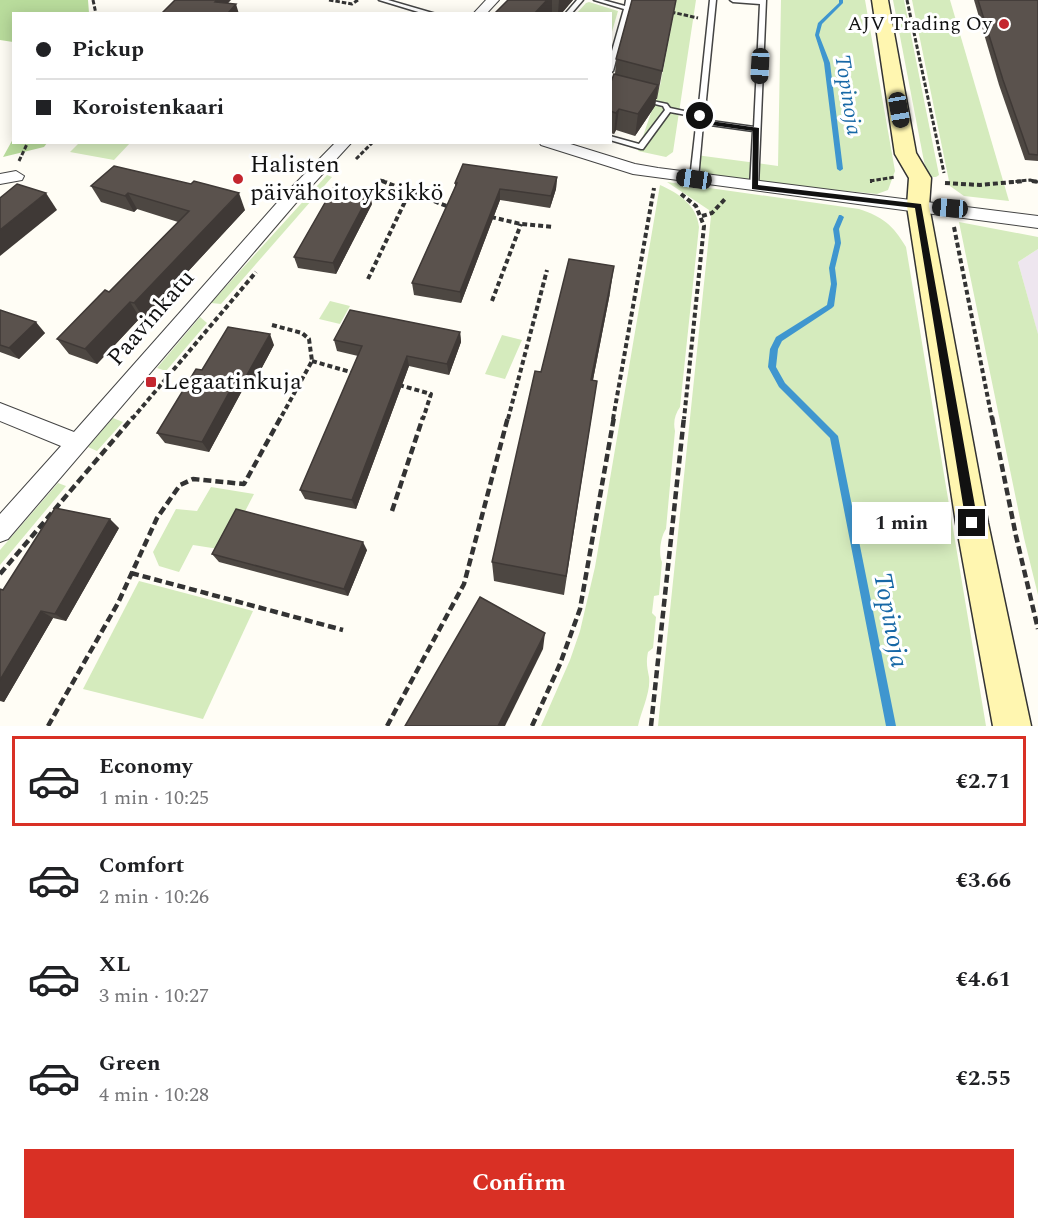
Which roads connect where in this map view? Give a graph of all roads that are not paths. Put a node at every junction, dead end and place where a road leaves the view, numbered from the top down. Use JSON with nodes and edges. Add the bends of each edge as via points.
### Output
{"nodes":[{"id":1,"x":382,"y":0,"type":"edge"},
{"id":2,"x":493,"y":0,"type":"edge"},
{"id":3,"x":580,"y":0,"type":"edge"},
{"id":4,"x":597,"y":0,"type":"edge"},
{"id":5,"x":629,"y":0,"type":"edge"},
{"id":6,"x":713,"y":0,"type":"edge"},
{"id":7,"x":732,"y":0,"type":"edge"},
{"id":8,"x":880,"y":0,"type":"edge"},
{"id":9,"x":763,"y":2,"type":"edge"},
{"id":10,"x":627,"y":8,"type":"junction"},
{"id":11,"x":428,"y":12,"type":"edge"},
{"id":12,"x":481,"y":12,"type":"edge"},
{"id":13,"x":570,"y":12,"type":"edge"},
{"id":14,"x":612,"y":64,"type":"edge"},
{"id":15,"x":638,"y":98,"type":"edge"},
{"id":16,"x":668,"y":110,"type":"junction"},
{"id":17,"x":700,"y":119,"type":"junction"},
{"id":18,"x":757,"y":129,"type":"junction"},
{"id":19,"x":612,"y":139,"type":"edge"},
{"id":20,"x":343,"y":144,"type":"edge"},
{"id":21,"x":552,"y":144,"type":"edge"},
{"id":22,"x":694,"y":179,"type":"junction"},
{"id":23,"x":754,"y":187,"type":"junction"},
{"id":24,"x":918,"y":206,"type":"junction"},
{"id":25,"x":1038,"y":222,"type":"edge"},
{"id":26,"x":0,"y":412,"type":"edge"},
{"id":27,"x":76,"y":442,"type":"junction"},
{"id":28,"x":0,"y":531,"type":"edge"},
{"id":29,"x":1012,"y":726,"type":"edge"}],
"edges":[{"from":1,"to":11,"type":"lane"},
{"from":2,"to":12,"type":"street"},
{"from":3,"to":13,"type":"lane"},
{"from":4,"to":10,"type":"lane"},
{"from":5,"to":10,"type":"lane"},
{"from":6,"to":17,"type":"lane"},
{"from":7,"to":9,"type":"lane"},
{"from":8,"to":24,"type":"street","via":[[906,154],[900,166],[903,186]]},
{"from":9,"to":18,"type":"lane"},
{"from":10,"to":14,"type":"lane"},
{"from":15,"to":16,"type":"lane","via":[[665,105]]},
{"from":16,"to":17,"type":"lane"},
{"from":16,"to":19,"type":"lane","via":[[641,147]]},
{"from":17,"to":18,"type":"lane"},
{"from":17,"to":22,"type":"lane"},
{"from":18,"to":23,"type":"lane"},
{"from":20,"to":27,"type":"street","name":"Paavinkatu"},
{"from":21,"to":22,"type":"street","via":[[633,169]]},
{"from":22,"to":23,"type":"street"},
{"from":23,"to":24,"type":"street"},
{"from":24,"to":25,"type":"street"},
{"from":24,"to":29,"type":"street","via":[[972,523]]},
{"from":26,"to":27,"type":"street"},
{"from":27,"to":28,"type":"street","name":"Paavinkatu"}]}
